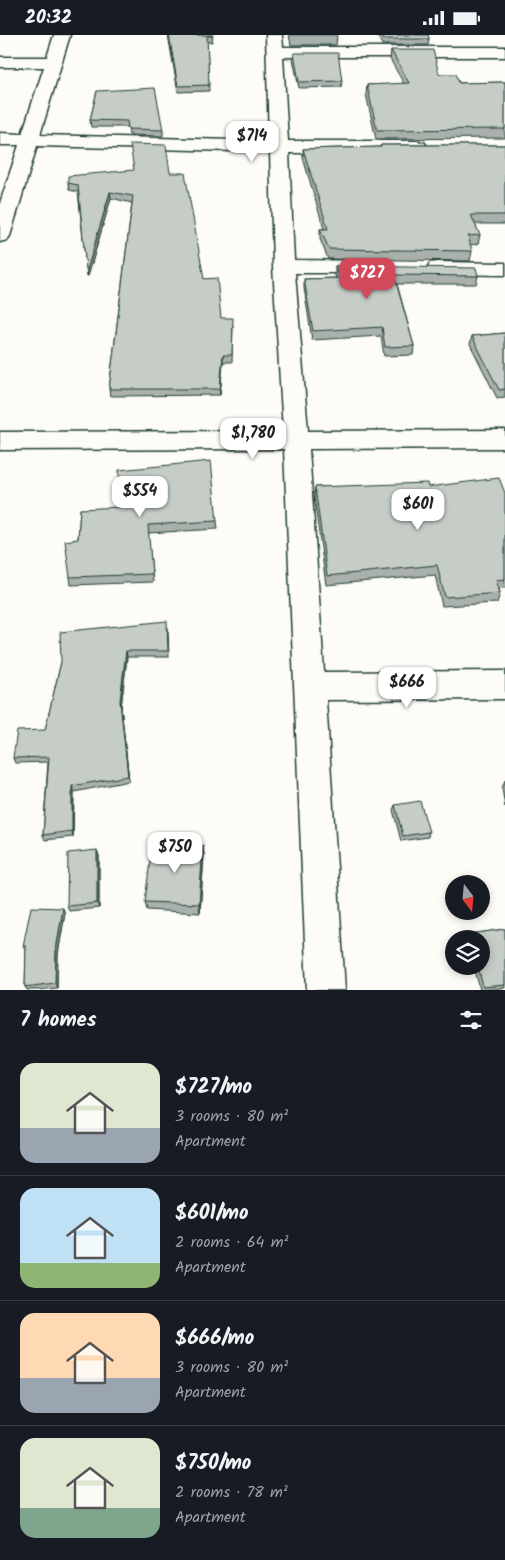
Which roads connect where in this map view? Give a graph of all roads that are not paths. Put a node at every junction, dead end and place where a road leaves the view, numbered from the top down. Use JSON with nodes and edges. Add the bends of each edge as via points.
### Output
{"nodes":[{"id":1,"x":62,"y":35,"type":"edge"},
{"id":2,"x":274,"y":44,"type":"edge"},
{"id":3,"x":505,"y":52,"type":"edge"},
{"id":4,"x":0,"y":62,"type":"edge"},
{"id":5,"x":53,"y":63,"type":"junction"},
{"id":6,"x":0,"y":139,"type":"edge"},
{"id":7,"x":31,"y":139,"type":"junction"},
{"id":8,"x":280,"y":147,"type":"junction"},
{"id":9,"x":436,"y":147,"type":"edge"},
{"id":10,"x":1,"y":232,"type":"edge"},
{"id":11,"x":284,"y":266,"type":"junction"},
{"id":12,"x":390,"y":267,"type":"edge"},
{"id":13,"x":418,"y":268,"type":"edge"},
{"id":14,"x":505,"y":269,"type":"edge"},
{"id":15,"x":296,"y":439,"type":"junction"},
{"id":16,"x":505,"y":439,"type":"edge"},
{"id":17,"x":0,"y":441,"type":"edge"},
{"id":18,"x":505,"y":685,"type":"edge"},
{"id":19,"x":309,"y":686,"type":"junction"},
{"id":20,"x":326,"y":990,"type":"edge"}],
"edges":[{"from":1,"to":5,"type":"street"},
{"from":2,"to":3,"type":"street"},
{"from":2,"to":8,"type":"street"},
{"from":4,"to":5,"type":"street"},
{"from":5,"to":7,"type":"street"},
{"from":6,"to":7,"type":"street"},
{"from":7,"to":8,"type":"street"},
{"from":7,"to":10,"type":"street"},
{"from":8,"to":9,"type":"street"},
{"from":8,"to":11,"type":"street"},
{"from":11,"to":12,"type":"street"},
{"from":11,"to":15,"type":"street"},
{"from":13,"to":14,"type":"street"},
{"from":15,"to":16,"type":"street"},
{"from":15,"to":17,"type":"street"},
{"from":15,"to":19,"type":"street"},
{"from":18,"to":19,"type":"street"},
{"from":19,"to":20,"type":"street"}]}
